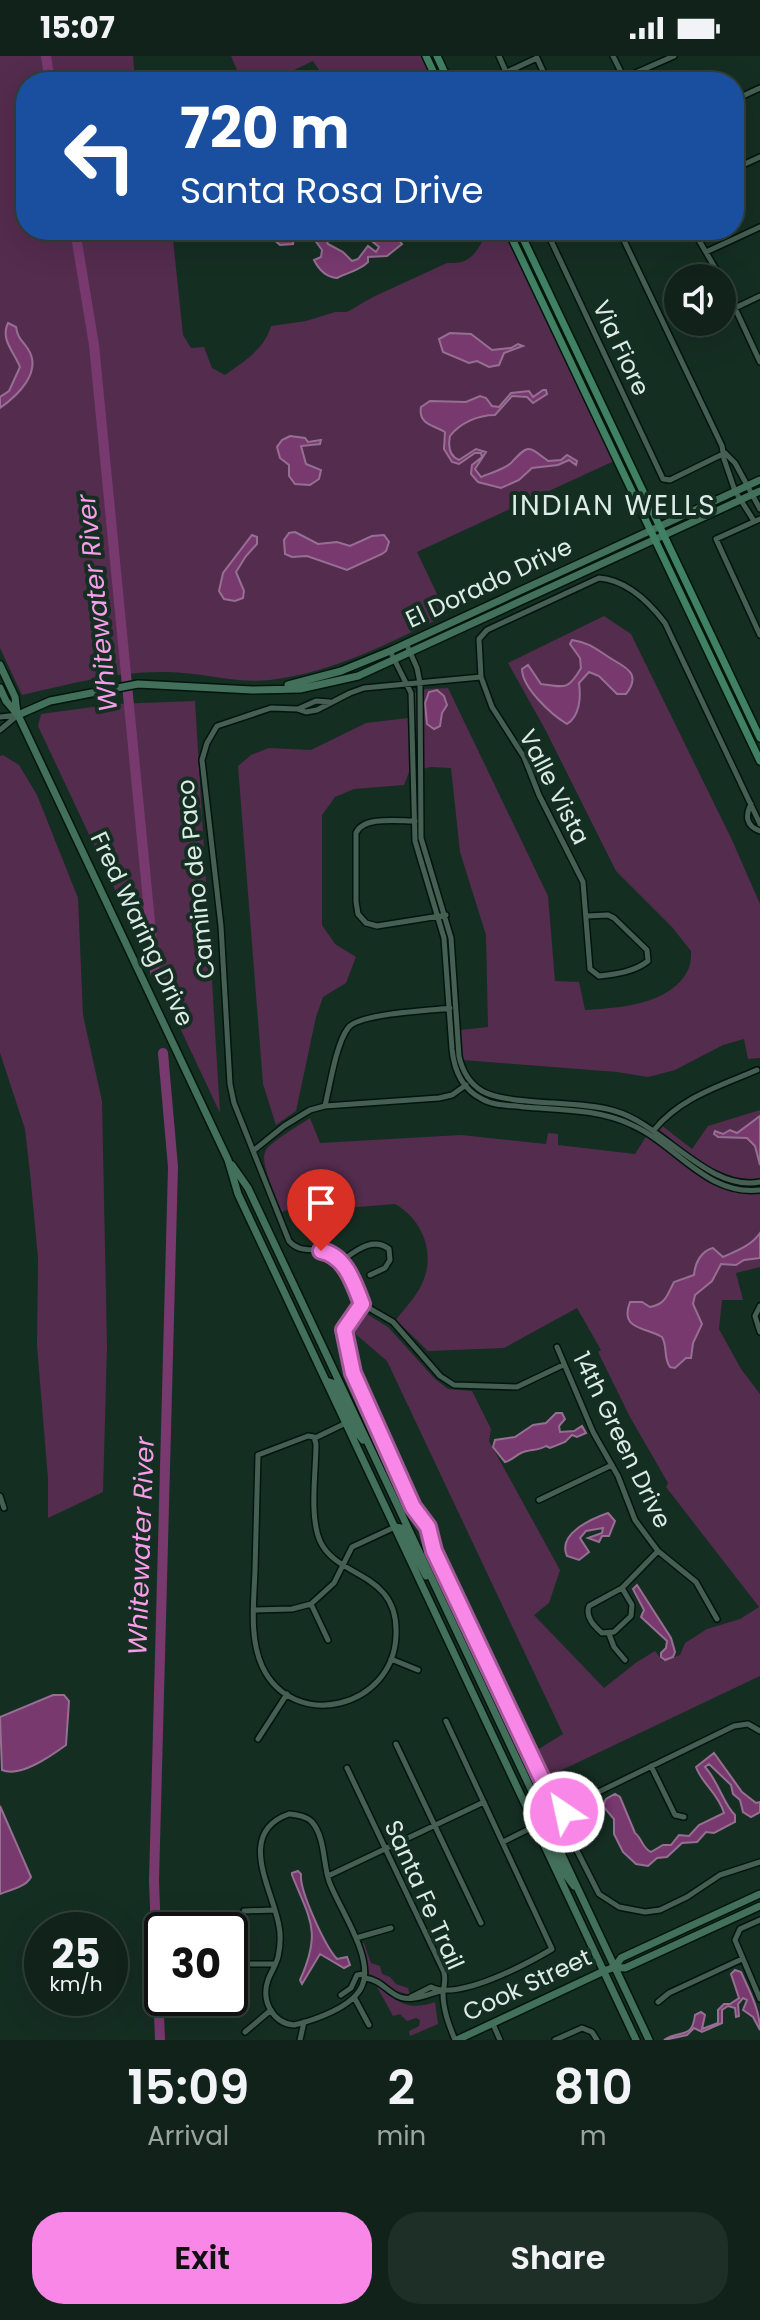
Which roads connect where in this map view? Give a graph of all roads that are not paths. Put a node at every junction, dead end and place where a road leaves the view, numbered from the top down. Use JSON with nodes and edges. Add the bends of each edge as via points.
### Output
{"nodes":[{"id":1,"x":499,"y":56,"type":"edge"},
{"id":2,"x":674,"y":56,"type":"edge"},
{"id":3,"x":537,"y":58,"type":"edge"},
{"id":4,"x":506,"y":72,"type":"joint"},
{"id":5,"x":641,"y":72,"type":"edge"},
{"id":6,"x":513,"y":240,"type":"edge"},
{"id":7,"x":524,"y":240,"type":"edge"},
{"id":8,"x":551,"y":240,"type":"edge"},
{"id":9,"x":624,"y":240,"type":"edge"},
{"id":10,"x":699,"y":240,"type":"edge"},
{"id":11,"x":732,"y":240,"type":"edge"},
{"id":12,"x":706,"y":252,"type":"junction"},
{"id":13,"x":713,"y":264,"type":"edge"},
{"id":14,"x":760,"y":296,"type":"edge"},
{"id":15,"x":736,"y":308,"type":"edge"},
{"id":16,"x":736,"y":310,"type":"edge"},
{"id":17,"x":760,"y":362,"type":"edge"},
{"id":18,"x":725,"y":453,"type":"junction"},
{"id":19,"x":736,"y":466,"type":"junction"},
{"id":20,"x":727,"y":471,"type":"junction"},
{"id":21,"x":760,"y":480,"type":"edge"},
{"id":22,"x":748,"y":485,"type":"junction"},
{"id":23,"x":735,"y":491,"type":"junction"},
{"id":24,"x":756,"y":493,"type":"edge"},
{"id":25,"x":739,"y":501,"type":"junction"},
{"id":26,"x":760,"y":509,"type":"edge"},
{"id":27,"x":755,"y":518,"type":"edge"},
{"id":28,"x":659,"y":526,"type":"junction"},
{"id":29,"x":650,"y":530,"type":"junction"},
{"id":30,"x":664,"y":536,"type":"junction"},
{"id":31,"x":655,"y":540,"type":"junction"},
{"id":32,"x":567,"y":569,"type":"junction"},
{"id":33,"x":571,"y":579,"type":"junction"},
{"id":34,"x":532,"y":585,"type":"junction"},
{"id":35,"x":537,"y":595,"type":"junction"},
{"id":36,"x":760,"y":635,"type":"edge"},
{"id":37,"x":406,"y":643,"type":"junction"},
{"id":38,"x":390,"y":651,"type":"junction"},
{"id":39,"x":411,"y":654,"type":"junction"},
{"id":40,"x":395,"y":661,"type":"junction"},
{"id":41,"x":0,"y":665,"type":"edge"},
{"id":42,"x":481,"y":677,"type":"junction"},
{"id":43,"x":406,"y":683,"type":"junction"},
{"id":44,"x":420,"y":683,"type":"junction"},
{"id":45,"x":0,"y":688,"type":"edge"},
{"id":46,"x":274,"y":689,"type":"junction"},
{"id":47,"x":18,"y":715,"type":"junction"},
{"id":48,"x":0,"y":717,"type":"edge"},
{"id":49,"x":0,"y":730,"type":"edge"},
{"id":50,"x":760,"y":738,"type":"edge"},
{"id":51,"x":760,"y":761,"type":"edge"},
{"id":52,"x":751,"y":804,"type":"junction"},
{"id":53,"x":417,"y":821,"type":"junction"},
{"id":54,"x":760,"y":824,"type":"edge"},
{"id":55,"x":760,"y":831,"type":"edge"},
{"id":56,"x":446,"y":915,"type":"junction"},
{"id":57,"x":587,"y":916,"type":"junction"},
{"id":58,"x":438,"y":917,"type":"junction"},
{"id":59,"x":456,"y":1007,"type":"junction"},
{"id":60,"x":448,"y":1008,"type":"junction"},
{"id":61,"x":757,"y":1070,"type":"dead end"},
{"id":62,"x":468,"y":1084,"type":"junction"},
{"id":63,"x":325,"y":1106,"type":"junction"},
{"id":64,"x":654,"y":1130,"type":"junction"},
{"id":65,"x":253,"y":1151,"type":"junction"},
{"id":66,"x":228,"y":1160,"type":"junction"},
{"id":67,"x":760,"y":1182,"type":"edge"},
{"id":68,"x":760,"y":1190,"type":"edge"},
{"id":69,"x":341,"y":1261,"type":"junction"},
{"id":70,"x":370,"y":1275,"type":"dead end"},
{"id":71,"x":362,"y":1304,"type":"junction"},
{"id":72,"x":760,"y":1306,"type":"edge"},
{"id":73,"x":760,"y":1332,"type":"edge"},
{"id":74,"x":557,"y":1347,"type":"dead end"},
{"id":75,"x":563,"y":1365,"type":"junction"},
{"id":76,"x":326,"y":1381,"type":"junction"},
{"id":77,"x":346,"y":1423,"type":"junction"},
{"id":78,"x":314,"y":1437,"type":"junction"},
{"id":79,"x":370,"y":1448,"type":"junction"},
{"id":80,"x":612,"y":1465,"type":"junction"},
{"id":81,"x":0,"y":1496,"type":"edge"},
{"id":82,"x":539,"y":1500,"type":"dead end"},
{"id":83,"x":4,"y":1508,"type":"dead end"},
{"id":84,"x":395,"y":1527,"type":"junction"},
{"id":85,"x":658,"y":1551,"type":"junction"},
{"id":86,"x":342,"y":1564,"type":"junction"},
{"id":87,"x":622,"y":1588,"type":"junction"},
{"id":88,"x":437,"y":1591,"type":"junction"},
{"id":89,"x":311,"y":1604,"type":"junction"},
{"id":90,"x":254,"y":1610,"type":"junction"},
{"id":91,"x":717,"y":1619,"type":"dead end"},
{"id":92,"x":609,"y":1634,"type":"junction"},
{"id":93,"x":328,"y":1640,"type":"dead end"},
{"id":94,"x":391,"y":1659,"type":"junction"},
{"id":95,"x":625,"y":1660,"type":"dead end"},
{"id":96,"x":418,"y":1670,"type":"dead end"},
{"id":97,"x":287,"y":1694,"type":"junction"},
{"id":98,"x":446,"y":1721,"type":"dead end"},
{"id":99,"x":760,"y":1731,"type":"edge"},
{"id":100,"x":258,"y":1739,"type":"dead end"},
{"id":101,"x":396,"y":1744,"type":"dead end"},
{"id":102,"x":651,"y":1766,"type":"junction"},
{"id":103,"x":347,"y":1768,"type":"dead end"},
{"id":104,"x":484,"y":1802,"type":"junction"},
{"id":105,"x":566,"y":1803,"type":"junction"},
{"id":106,"x":684,"y":1817,"type":"dead end"},
{"id":107,"x":434,"y":1825,"type":"junction"},
{"id":108,"x":535,"y":1826,"type":"junction"},
{"id":109,"x":503,"y":1842,"type":"junction"},
{"id":110,"x":386,"y":1849,"type":"junction"},
{"id":111,"x":760,"y":1862,"type":"edge"},
{"id":112,"x":328,"y":1876,"type":"junction"},
{"id":113,"x":760,"y":1894,"type":"edge"},
{"id":114,"x":583,"y":1898,"type":"junction"},
{"id":115,"x":760,"y":1906,"type":"edge"},
{"id":116,"x":274,"y":1910,"type":"junction"},
{"id":117,"x":244,"y":1911,"type":"dead end"},
{"id":118,"x":760,"y":1920,"type":"edge"},
{"id":119,"x":481,"y":1923,"type":"dead end"},
{"id":120,"x":391,"y":1928,"type":"dead end"},
{"id":121,"x":356,"y":1938,"type":"junction"},
{"id":122,"x":742,"y":1959,"type":"junction"},
{"id":123,"x":248,"y":1964,"type":"edge"},
{"id":124,"x":275,"y":1964,"type":"junction"},
{"id":125,"x":615,"y":1967,"type":"junction"},
{"id":126,"x":604,"y":1971,"type":"junction"},
{"id":127,"x":365,"y":1976,"type":"junction"},
{"id":128,"x":443,"y":1991,"type":"junction"},
{"id":129,"x":341,"y":1995,"type":"dead end"},
{"id":130,"x":414,"y":1995,"type":"junction"},
{"id":131,"x":354,"y":1997,"type":"junction"},
{"id":132,"x":760,"y":1997,"type":"edge"},
{"id":133,"x":658,"y":2002,"type":"dead end"},
{"id":134,"x":271,"y":2010,"type":"junction"},
{"id":135,"x":304,"y":2022,"type":"junction"},
{"id":136,"x":493,"y":2024,"type":"junction"},
{"id":137,"x":369,"y":2025,"type":"dead end"},
{"id":138,"x":245,"y":2032,"type":"dead end"},
{"id":139,"x":300,"y":2040,"type":"edge"},
{"id":140,"x":456,"y":2040,"type":"edge"},
{"id":141,"x":500,"y":2040,"type":"edge"},
{"id":142,"x":555,"y":2040,"type":"edge"},
{"id":143,"x":597,"y":2040,"type":"edge"},
{"id":144,"x":636,"y":2040,"type":"edge"},
{"id":145,"x":649,"y":2040,"type":"edge"}],
"edges":[{"from":1,"to":4,"type":"street"},
{"from":2,"to":5,"type":"street"},
{"from":3,"to":4,"type":"street"},
{"from":6,"to":29,"type":"main road"},
{"from":7,"to":28,"type":"main road"},
{"from":8,"to":18,"type":"street","name":"Via Fiore","via":[[665,480]]},
{"from":9,"to":18,"type":"street"},
{"from":10,"to":12,"type":"street"},
{"from":11,"to":12,"type":"street"},
{"from":12,"to":13,"type":"street"},
{"from":14,"to":15,"type":"street"},
{"from":16,"to":17,"type":"street"},
{"from":18,"to":19,"type":"street"},
{"from":18,"to":20,"type":"street"},
{"from":19,"to":20,"type":"street"},
{"from":19,"to":22,"type":"street"},
{"from":20,"to":23,"type":"street"},
{"from":21,"to":22,"type":"main road","name":"El Dorado Drive"},
{"from":22,"to":23,"type":"main road","name":"El Dorado Drive"},
{"from":22,"to":24,"type":"street"},
{"from":23,"to":25,"type":"street"},
{"from":23,"to":28,"type":"main road","name":"El Dorado Drive"},
{"from":24,"to":25,"type":"main road","name":"El Dorado Drive"},
{"from":24,"to":26,"type":"street"},
{"from":25,"to":27,"type":"street"},
{"from":25,"to":30,"type":"main road","name":"El Dorado Drive"},
{"from":26,"to":27,"type":"street"},
{"from":27,"to":36,"type":"street","via":[[716,539]]},
{"from":28,"to":29,"type":"main road","name":"El Dorado Drive"},
{"from":28,"to":30,"type":"main road"},
{"from":29,"to":31,"type":"main road"},
{"from":29,"to":32,"type":"main road","name":"El Dorado Drive"},
{"from":30,"to":31,"type":"main road","name":"El Dorado Drive"},
{"from":30,"to":50,"type":"main road"},
{"from":31,"to":33,"type":"main road","name":"El Dorado Drive"},
{"from":31,"to":51,"type":"main road"},
{"from":32,"to":33,"type":"main road"},
{"from":32,"to":34,"type":"main road","name":"El Dorado Drive"},
{"from":33,"to":35,"type":"main road","name":"El Dorado Drive"},
{"from":34,"to":35,"type":"main road"},
{"from":34,"to":37,"type":"main road","name":"El Dorado Drive"},
{"from":35,"to":39,"type":"main road","name":"El Dorado Drive"},
{"from":37,"to":38,"type":"main road","name":"El Dorado Drive"},
{"from":37,"to":39,"type":"street"},
{"from":38,"to":40,"type":"street"},
{"from":38,"to":46,"type":"main road","name":"El Dorado Drive"},
{"from":39,"to":40,"type":"main road","name":"El Dorado Drive"},
{"from":39,"to":44,"type":"street"},
{"from":40,"to":43,"type":"street"},
{"from":40,"to":46,"type":"main road","name":"El Dorado Drive","via":[[322,685]]},
{"from":41,"to":47,"type":"main road","name":"Fred Waring Drive"},
{"from":42,"to":44,"type":"street","name":"Camino de Paco"},
{"from":42,"to":52,"type":"street","via":[[479,639],[487,630],[599,578],[616,579],[665,623]]},
{"from":42,"to":57,"type":"street","name":"Valle Vista","via":[[583,882]]},
{"from":43,"to":44,"type":"street","name":"Camino de Paco"},
{"from":43,"to":53,"type":"street","via":[[411,693]]},
{"from":43,"to":65,"type":"street","name":"Camino de Paco","via":[[364,688],[297,709],[260,710],[217,726],[207,743],[202,760],[221,926],[230,1084]]},
{"from":44,"to":53,"type":"street"},
{"from":45,"to":47,"type":"main road","name":"Fred Waring Drive"},
{"from":46,"to":47,"type":"main road","name":"El Dorado Drive","via":[[138,684],[75,694]]},
{"from":47,"to":48,"type":"street"},
{"from":47,"to":49,"type":"street"},
{"from":47,"to":66,"type":"main road","name":"Fred Waring Drive"},
{"from":52,"to":54,"type":"street"},
{"from":52,"to":55,"type":"street","via":[[748,821]]},
{"from":53,"to":56,"type":"street"},
{"from":53,"to":58,"type":"street","via":[[416,851]]},
{"from":53,"to":58,"type":"street","via":[[367,822],[357,829],[357,909],[373,926]]},
{"from":56,"to":58,"type":"street"},
{"from":56,"to":59,"type":"street"},
{"from":57,"to":57,"type":"street","name":"Valle Vista","via":[[592,972],[613,974],[648,961],[647,950],[614,918]]},
{"from":58,"to":60,"type":"street"},
{"from":59,"to":60,"type":"street"},
{"from":59,"to":62,"type":"street","via":[[459,1056]]},
{"from":60,"to":62,"type":"street","via":[[453,1063]]},
{"from":60,"to":63,"type":"street","via":[[351,1024]]},
{"from":61,"to":64,"type":"street","via":[[703,1093],[667,1114]]},
{"from":62,"to":63,"type":"street","via":[[439,1098]]},
{"from":62,"to":64,"type":"street","via":[[498,1097],[615,1111]]},
{"from":62,"to":68,"type":"street","via":[[481,1099],[495,1104],[611,1116],[639,1128],[720,1185]]},
{"from":63,"to":65,"type":"street","via":[[284,1126]]},
{"from":64,"to":67,"type":"street","via":[[716,1174],[733,1182]]},
{"from":65,"to":69,"type":"street","name":"Camino de Paco","via":[[286,1236],[295,1247],[328,1252]]},
{"from":66,"to":76,"type":"main road","name":"Fred Waring Drive","via":[[238,1194]]},
{"from":66,"to":79,"type":"main road","name":"Fred Waring Drive","via":[[248,1188]]},
{"from":69,"to":70,"type":"street","via":[[371,1244],[383,1245],[390,1260]]},
{"from":69,"to":71,"type":"street"},
{"from":71,"to":75,"type":"street","via":[[393,1322],[454,1385],[517,1387]]},
{"from":71,"to":105,"type":"street","via":[[344,1330],[353,1373],[548,1792]]},
{"from":72,"to":73,"type":"street","via":[[755,1316]]},
{"from":74,"to":75,"type":"street","name":"14th Green Drive"},
{"from":75,"to":80,"type":"street","name":"14th Green Drive"},
{"from":76,"to":77,"type":"main road","name":"Fred Waring Drive"},
{"from":76,"to":79,"type":"main road","via":[[333,1383],[355,1430]]},
{"from":77,"to":78,"type":"street"},
{"from":77,"to":84,"type":"main road","name":"Fred Waring Drive"},
{"from":78,"to":86,"type":"street","via":[[318,1534],[324,1548]]},
{"from":78,"to":90,"type":"street","via":[[258,1455]]},
{"from":79,"to":88,"type":"main road","name":"Fred Waring Drive"},
{"from":80,"to":82,"type":"street"},
{"from":80,"to":85,"type":"street","name":"14th Green Drive","via":[[635,1520]]},
{"from":81,"to":83,"type":"street"},
{"from":84,"to":86,"type":"street","via":[[352,1547]]},
{"from":84,"to":88,"type":"main road","via":[[401,1528]]},
{"from":84,"to":108,"type":"main road","name":"Fred Waring Drive"},
{"from":85,"to":87,"type":"street"},
{"from":85,"to":91,"type":"street","name":"14th Green Drive","via":[[696,1582]]},
{"from":86,"to":89,"type":"street","via":[[334,1583]]},
{"from":86,"to":94,"type":"street","via":[[366,1576],[387,1599],[396,1634]]},
{"from":87,"to":92,"type":"street","via":[[633,1612]]},
{"from":87,"to":92,"type":"street","via":[[588,1609],[590,1621]]},
{"from":88,"to":114,"type":"main road","name":"Fred Waring Drive"},
{"from":89,"to":90,"type":"street"},
{"from":89,"to":93,"type":"street"},
{"from":90,"to":97,"type":"street","via":[[261,1664]]},
{"from":92,"to":95,"type":"street"},
{"from":94,"to":96,"type":"street"},
{"from":94,"to":97,"type":"street","via":[[378,1683],[342,1704],[315,1704]]},
{"from":97,"to":100,"type":"street"},
{"from":98,"to":104,"type":"street"},
{"from":99,"to":102,"type":"street","via":[[748,1724],[734,1726]]},
{"from":101,"to":107,"type":"street"},
{"from":102,"to":105,"type":"street"},
{"from":102,"to":106,"type":"street","via":[[675,1815]]},
{"from":103,"to":110,"type":"street","name":"Santa Fe Trail"},
{"from":104,"to":107,"type":"street"},
{"from":104,"to":109,"type":"street"},
{"from":105,"to":111,"type":"street","via":[[568,1833],[599,1894],[619,1907],[660,1910],[720,1875]]},
{"from":107,"to":110,"type":"street"},
{"from":107,"to":119,"type":"street"},
{"from":108,"to":109,"type":"street"},
{"from":108,"to":114,"type":"main road","via":[[542,1828]]},
{"from":108,"to":126,"type":"main road","name":"Fred Waring Drive"},
{"from":109,"to":128,"type":"street","via":[[552,1949],[473,1987]]},
{"from":110,"to":112,"type":"street"},
{"from":110,"to":128,"type":"street","name":"Santa Fe Trail","via":[[444,1972]]},
{"from":112,"to":116,"type":"street","via":[[311,1822],[289,1814],[273,1821],[261,1844]]},
{"from":112,"to":121,"type":"street"},
{"from":113,"to":125,"type":"main road","name":"Cook Street","via":[[621,1958]]},
{"from":114,"to":125,"type":"main road","name":"Fred Waring Drive"},
{"from":115,"to":125,"type":"main road","name":"Cook Street","via":[[625,1968]]},
{"from":116,"to":117,"type":"street"},
{"from":116,"to":124,"type":"street","via":[[280,1941]]},
{"from":118,"to":122,"type":"street","via":[[736,1934]]},
{"from":120,"to":121,"type":"street"},
{"from":121,"to":127,"type":"street"},
{"from":122,"to":132,"type":"street"},
{"from":122,"to":133,"type":"street"},
{"from":123,"to":124,"type":"street"},
{"from":124,"to":134,"type":"street","via":[[266,1987]]},
{"from":125,"to":126,"type":"main road","name":"Cook Street"},
{"from":125,"to":145,"type":"main road","name":"Fred Waring Drive"},
{"from":126,"to":136,"type":"main road","name":"Cook Street"},
{"from":126,"to":144,"type":"main road","name":"Fred Waring Drive"},
{"from":127,"to":129,"type":"street","via":[[357,1975]]},
{"from":127,"to":130,"type":"street","via":[[400,1998]]},
{"from":127,"to":131,"type":"street"},
{"from":128,"to":130,"type":"street","via":[[423,1998]]},
{"from":128,"to":130,"type":"street","via":[[431,1987]]},
{"from":128,"to":140,"type":"street","name":"Santa Fe Trail"},
{"from":131,"to":135,"type":"street"},
{"from":131,"to":137,"type":"street"},
{"from":134,"to":135,"type":"street","via":[[285,2024]]},
{"from":134,"to":138,"type":"street"},
{"from":135,"to":139,"type":"street"},
{"from":136,"to":140,"type":"main road","name":"Cook Street"},
{"from":136,"to":141,"type":"street"},
{"from":142,"to":143,"type":"street","via":[[582,2028]]}]}
